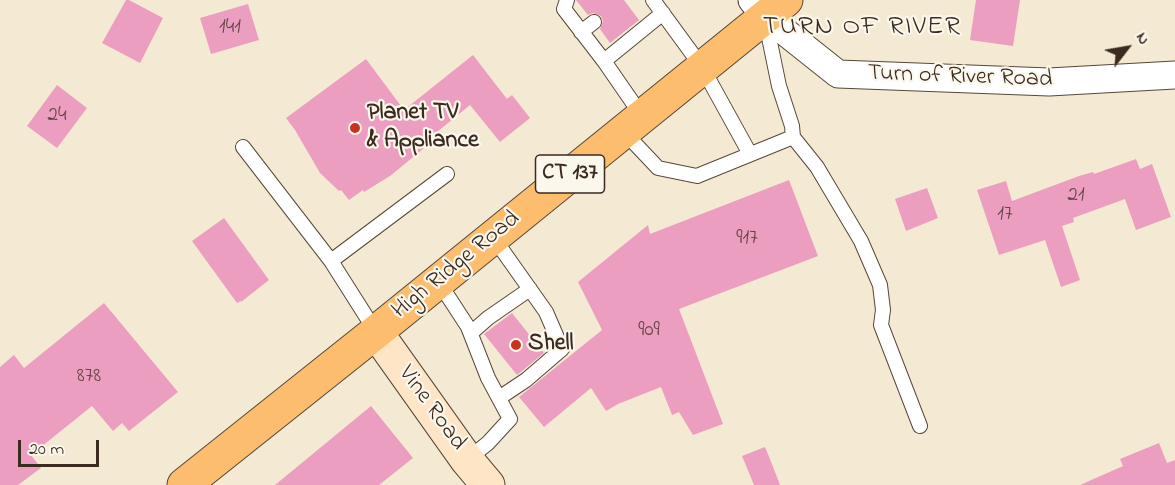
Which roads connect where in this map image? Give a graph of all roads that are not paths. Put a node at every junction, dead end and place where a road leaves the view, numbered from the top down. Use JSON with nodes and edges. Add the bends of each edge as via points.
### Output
{"nodes":[{"id":1,"x":567,"y":0,"type":"edge"},
{"id":2,"x":653,"y":0,"type":"edge"},
{"id":3,"x":768,"y":5,"type":"edge"},
{"id":4,"x":663,"y":13,"type":"junction"},
{"id":5,"x":594,"y":21,"type":"dead end"},
{"id":6,"x":581,"y":32,"type":"junction"},
{"id":7,"x":604,"y":61,"type":"junction"},
{"id":8,"x":702,"y":67,"type":"junction"},
{"id":9,"x":1175,"y":75,"type":"edge"},
{"id":10,"x":633,"y":123,"type":"junction"},
{"id":11,"x":793,"y":137,"type":"junction"},
{"id":12,"x":243,"y":147,"type":"dead end"},
{"id":13,"x":750,"y":154,"type":"junction"},
{"id":14,"x":447,"y":174,"type":"dead end"},
{"id":15,"x":493,"y":237,"type":"junction"},
{"id":16,"x":331,"y":261,"type":"junction"},
{"id":17,"x":438,"y":281,"type":"junction"},
{"id":18,"x":530,"y":289,"type":"junction"},
{"id":19,"x":376,"y":332,"type":"junction"},
{"id":20,"x":471,"y":333,"type":"junction"},
{"id":21,"x":499,"y":398,"type":"junction"},
{"id":22,"x":921,"y":426,"type":"dead end"},
{"id":23,"x":467,"y":460,"type":"junction"},
{"id":24,"x":184,"y":485,"type":"edge"},
{"id":25,"x":488,"y":485,"type":"edge"}],
"edges":[{"from":1,"to":6,"type":"lane","via":[[564,9]]},
{"from":2,"to":4,"type":"lane"},
{"from":3,"to":8,"type":"main road","name":"High Ridge Road","number":"CT 137"},
{"from":3,"to":9,"type":"street","name":"Turn of River Road","via":[[838,74],[1049,82]]},
{"from":3,"to":11,"type":"lane","via":[[779,86]]},
{"from":4,"to":7,"type":"lane"},
{"from":4,"to":8,"type":"lane"},
{"from":5,"to":6,"type":"lane"},
{"from":6,"to":7,"type":"lane"},
{"from":7,"to":10,"type":"lane"},
{"from":8,"to":10,"type":"main road","name":"High Ridge Road","number":"CT 137"},
{"from":8,"to":13,"type":"lane"},
{"from":10,"to":13,"type":"lane","via":[[658,168],[697,176]]},
{"from":10,"to":15,"type":"main road","name":"High Ridge Road","number":"CT 137"},
{"from":11,"to":13,"type":"lane"},
{"from":11,"to":22,"type":"lane","via":[[817,167],[861,241],[880,285],[880,325]]},
{"from":12,"to":16,"type":"lane"},
{"from":14,"to":16,"type":"lane"},
{"from":15,"to":17,"type":"main road","name":"High Ridge Road","number":"CT 137"},
{"from":15,"to":18,"type":"lane"},
{"from":16,"to":19,"type":"lane"},
{"from":17,"to":19,"type":"main road","name":"High Ridge Road","number":"CT 137"},
{"from":17,"to":20,"type":"lane"},
{"from":18,"to":20,"type":"lane"},
{"from":18,"to":21,"type":"lane","via":[[546,312],[562,350]]},
{"from":19,"to":23,"type":"street","name":"Vine Road"},
{"from":19,"to":24,"type":"main road","name":"High Ridge Road","number":"CT 137"},
{"from":20,"to":21,"type":"lane"},
{"from":21,"to":23,"type":"lane","via":[[510,419]]},
{"from":23,"to":25,"type":"street","name":"Vine Road"}]}
